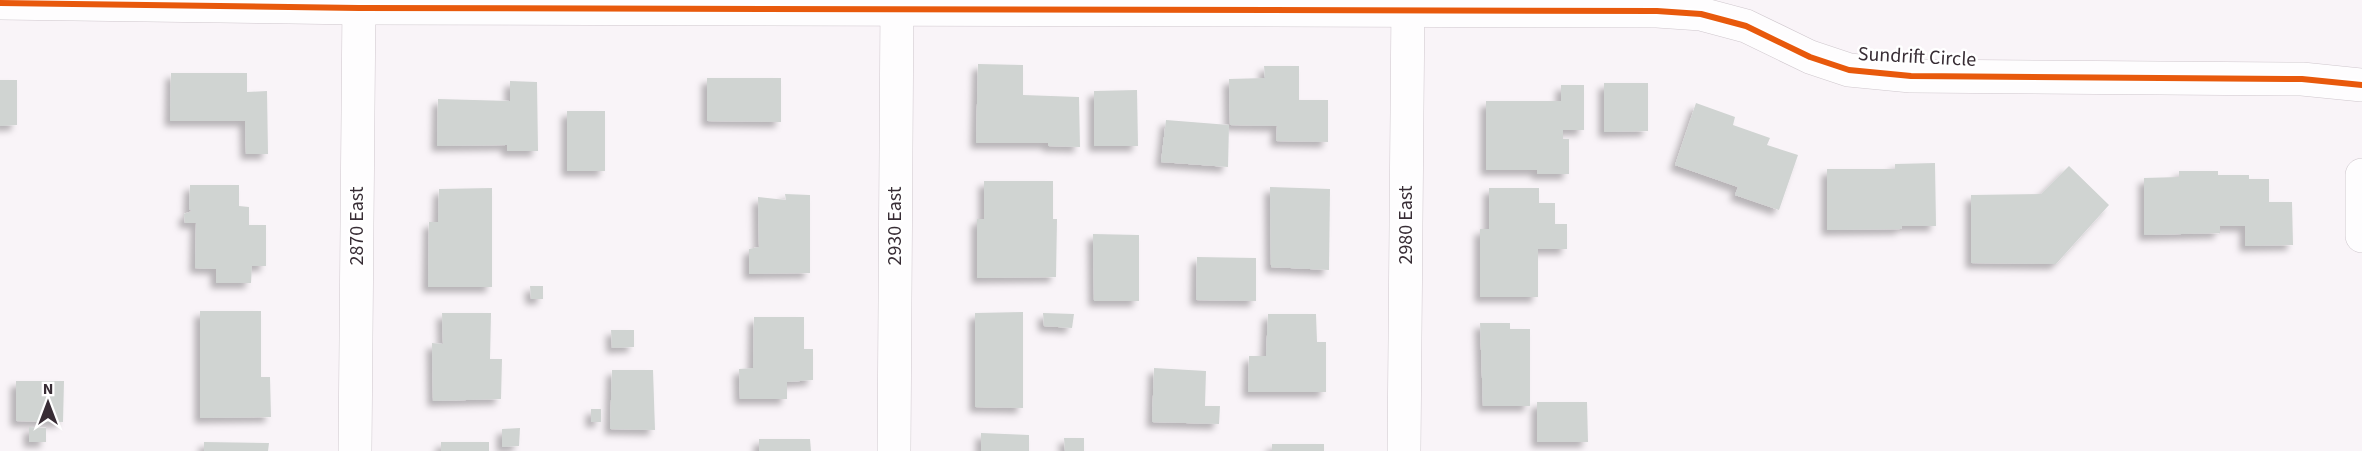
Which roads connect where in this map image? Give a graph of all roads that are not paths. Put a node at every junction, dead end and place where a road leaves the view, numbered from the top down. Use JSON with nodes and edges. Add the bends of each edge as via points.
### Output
{"nodes":[{"id":1,"x":0,"y":3,"type":"edge"},
{"id":2,"x":359,"y":4,"type":"edge"},
{"id":3,"x":897,"y":4,"type":"edge"},
{"id":4,"x":1408,"y":6,"type":"edge"},
{"id":5,"x":2362,"y":86,"type":"edge"},
{"id":6,"x":2362,"y":175,"type":"edge"},
{"id":7,"x":2362,"y":236,"type":"edge"},
{"id":8,"x":355,"y":451,"type":"edge"},
{"id":9,"x":894,"y":451,"type":"edge"},
{"id":10,"x":1404,"y":451,"type":"edge"}],
"edges":[{"from":1,"to":2,"type":"street","name":"Sundrift Circle"},
{"from":2,"to":3,"type":"street","name":"Sundrift Circle"},
{"from":2,"to":8,"type":"street","name":"2870 East"},
{"from":3,"to":4,"type":"street","name":"Sundrift Circle"},
{"from":3,"to":9,"type":"street","name":"2930 East"},
{"from":4,"to":5,"type":"street","name":"Sundrift Circle","via":[[1701,14],[1746,26],[1810,57],[1849,70],[1911,76],[2302,79]]},
{"from":4,"to":10,"type":"street","name":"2980 East"},
{"from":6,"to":7,"type":"street"}]}
